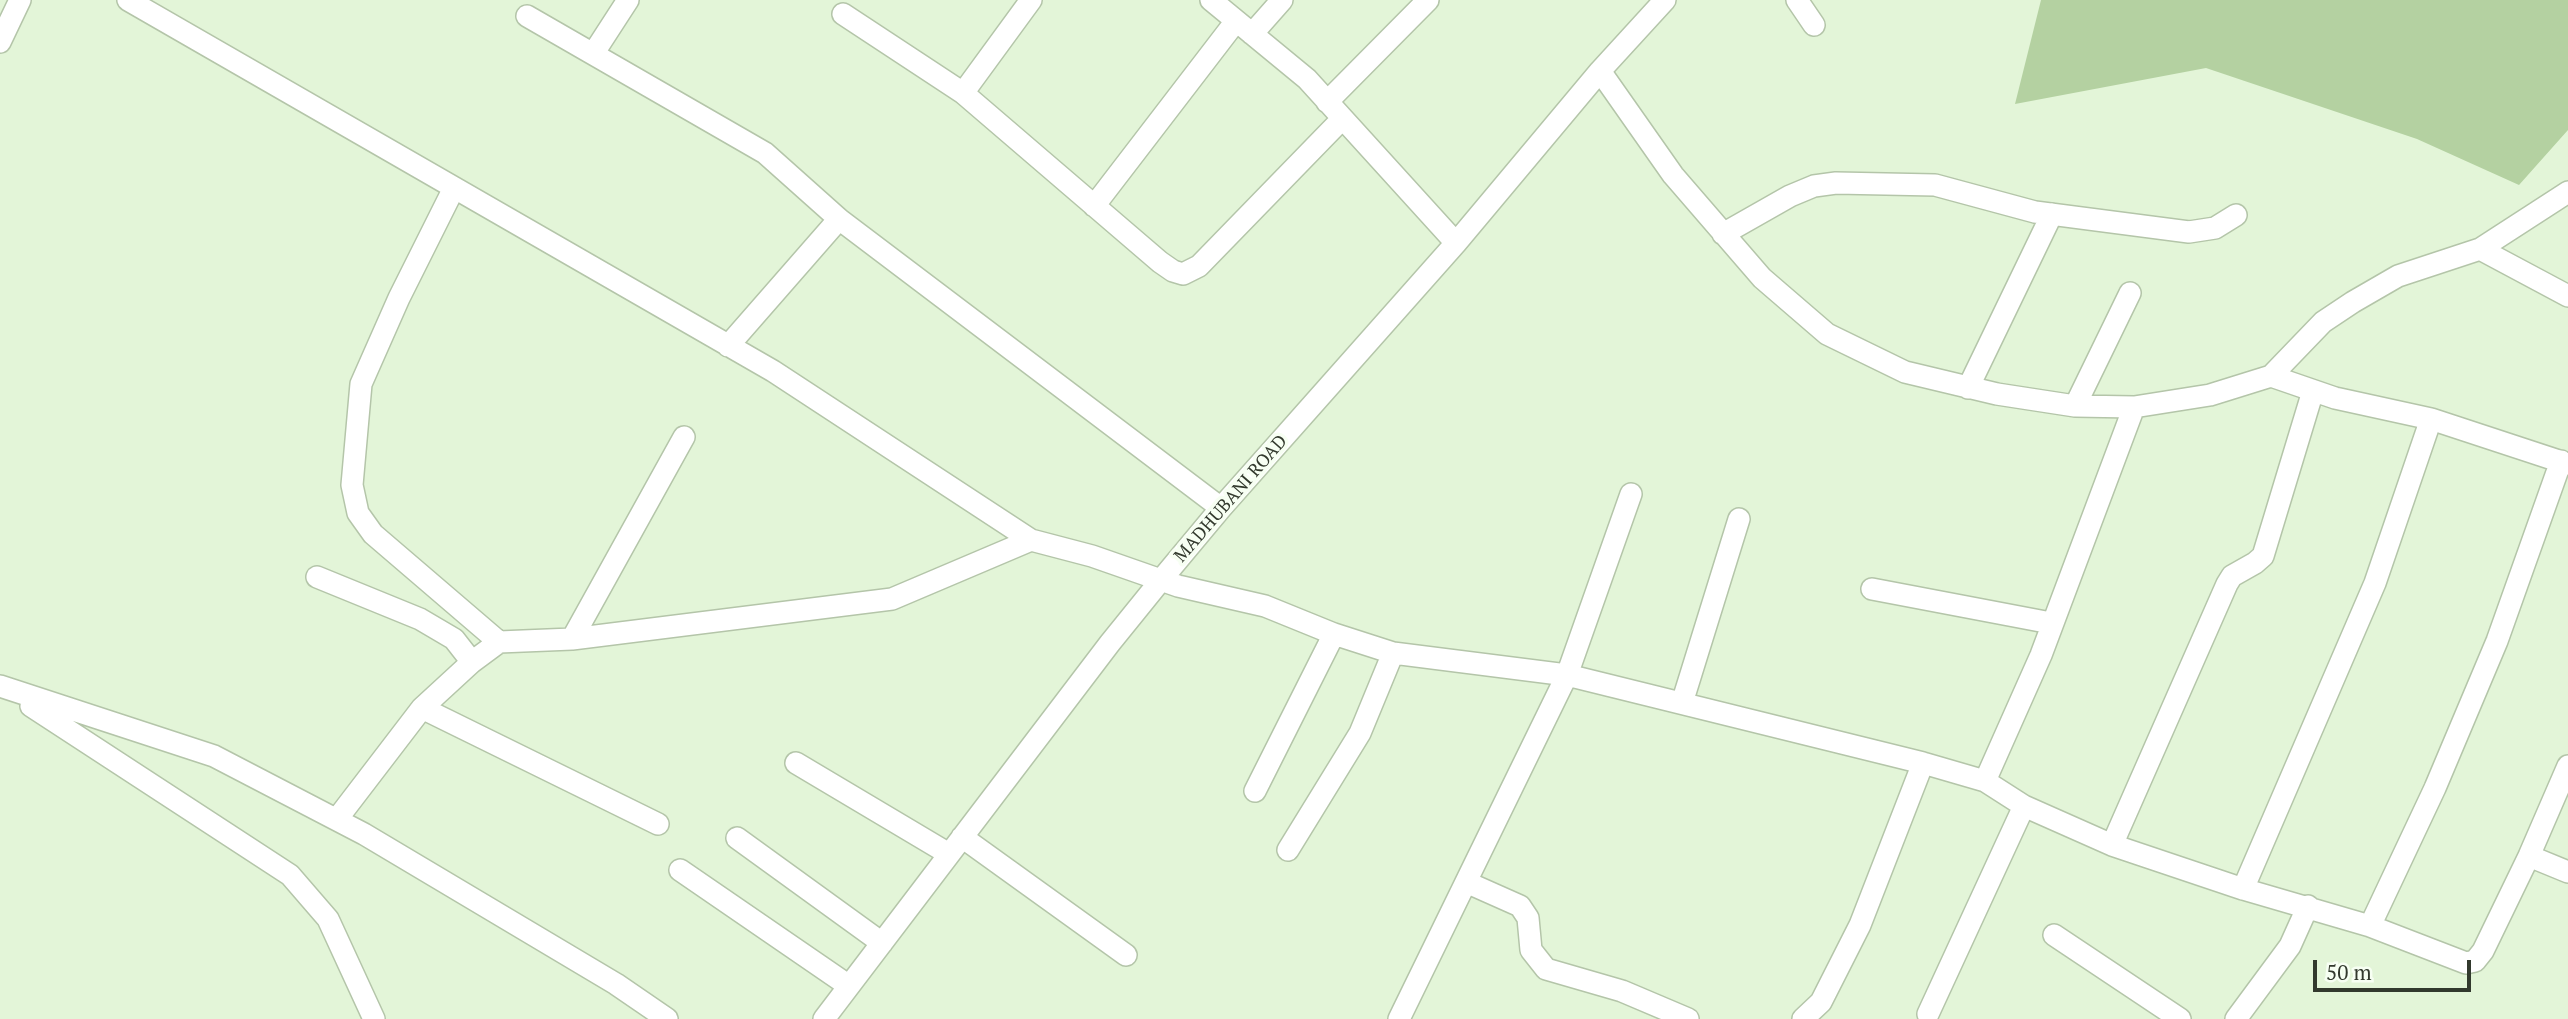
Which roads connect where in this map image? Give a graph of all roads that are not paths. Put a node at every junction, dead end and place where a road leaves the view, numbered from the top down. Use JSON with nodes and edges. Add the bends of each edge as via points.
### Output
{"nodes":[{"id":1,"x":20,"y":0,"type":"edge"},
{"id":2,"x":128,"y":0,"type":"edge"},
{"id":3,"x":628,"y":0,"type":"edge"},
{"id":4,"x":1031,"y":0,"type":"edge"},
{"id":5,"x":1211,"y":0,"type":"edge"},
{"id":6,"x":1282,"y":0,"type":"edge"},
{"id":7,"x":1428,"y":0,"type":"edge"},
{"id":8,"x":1665,"y":0,"type":"edge"},
{"id":9,"x":1797,"y":0,"type":"edge"},
{"id":10,"x":843,"y":14,"type":"dead end"},
{"id":11,"x":527,"y":16,"type":"dead end"},
{"id":12,"x":1814,"y":25,"type":"dead end"},
{"id":13,"x":1244,"y":27,"type":"junction"},
{"id":14,"x":0,"y":42,"type":"edge"},
{"id":15,"x":593,"y":54,"type":"junction"},
{"id":16,"x":1600,"y":71,"type":"junction"},
{"id":17,"x":963,"y":93,"type":"junction"},
{"id":18,"x":1327,"y":102,"type":"junction"},
{"id":19,"x":1342,"y":119,"type":"junction"},
{"id":20,"x":454,"y":188,"type":"junction"},
{"id":21,"x":2568,"y":192,"type":"edge"},
{"id":22,"x":1094,"y":206,"type":"junction"},
{"id":23,"x":2052,"y":214,"type":"junction"},
{"id":24,"x":2236,"y":215,"type":"dead end"},
{"id":25,"x":839,"y":219,"type":"junction"},
{"id":26,"x":1723,"y":234,"type":"junction"},
{"id":27,"x":1456,"y":243,"type":"junction"},
{"id":28,"x":2480,"y":249,"type":"junction"},
{"id":29,"x":2130,"y":293,"type":"dead end"},
{"id":30,"x":2568,"y":296,"type":"edge"},
{"id":31,"x":729,"y":345,"type":"junction"},
{"id":32,"x":2271,"y":376,"type":"junction"},
{"id":33,"x":1968,"y":388,"type":"junction"},
{"id":34,"x":2313,"y":391,"type":"junction"},
{"id":35,"x":2075,"y":406,"type":"junction"},
{"id":36,"x":2134,"y":407,"type":"junction"},
{"id":37,"x":2431,"y":419,"type":"junction"},
{"id":38,"x":684,"y":437,"type":"dead end"},
{"id":39,"x":2565,"y":462,"type":"edge"},
{"id":40,"x":1631,"y":494,"type":"dead end"},
{"id":41,"x":1221,"y":508,"type":"junction"},
{"id":42,"x":1739,"y":519,"type":"dead end"},
{"id":43,"x":1031,"y":540,"type":"junction"},
{"id":44,"x":317,"y":577,"type":"dead end"},
{"id":45,"x":1161,"y":580,"type":"junction"},
{"id":46,"x":1872,"y":589,"type":"dead end"},
{"id":47,"x":2052,"y":623,"type":"junction"},
{"id":48,"x":1334,"y":634,"type":"junction"},
{"id":49,"x":572,"y":639,"type":"junction"},
{"id":50,"x":499,"y":642,"type":"junction"},
{"id":51,"x":1393,"y":653,"type":"junction"},
{"id":52,"x":472,"y":662,"type":"junction"},
{"id":53,"x":1567,"y":675,"type":"junction"},
{"id":54,"x":3,"y":688,"type":"edge"},
{"id":55,"x":1682,"y":704,"type":"junction"},
{"id":56,"x":422,"y":708,"type":"junction"},
{"id":57,"x":796,"y":763,"type":"dead end"},
{"id":58,"x":1923,"y":764,"type":"junction"},
{"id":59,"x":2568,"y":767,"type":"edge"},
{"id":60,"x":1985,"y":781,"type":"junction"},
{"id":61,"x":1255,"y":791,"type":"dead end"},
{"id":62,"x":2024,"y":806,"type":"junction"},
{"id":63,"x":337,"y":819,"type":"junction"},
{"id":64,"x":658,"y":824,"type":"dead end"},
{"id":65,"x":737,"y":838,"type":"dead end"},
{"id":66,"x":956,"y":845,"type":"junction"},
{"id":67,"x":2112,"y":845,"type":"junction"},
{"id":68,"x":1288,"y":850,"type":"dead end"},
{"id":69,"x":2529,"y":856,"type":"junction"},
{"id":70,"x":680,"y":870,"type":"dead end"},
{"id":71,"x":2568,"y":872,"type":"edge"},
{"id":72,"x":1466,"y":882,"type":"junction"},
{"id":73,"x":2244,"y":889,"type":"junction"},
{"id":74,"x":2308,"y":906,"type":"junction"},
{"id":75,"x":2370,"y":926,"type":"junction"},
{"id":76,"x":2054,"y":935,"type":"dead end"},
{"id":77,"x":882,"y":943,"type":"junction"},
{"id":78,"x":1126,"y":955,"type":"dead end"},
{"id":79,"x":849,"y":986,"type":"junction"},
{"id":80,"x":1928,"y":1014,"type":"dead end"},
{"id":81,"x":374,"y":1019,"type":"edge"},
{"id":82,"x":667,"y":1019,"type":"edge"},
{"id":83,"x":824,"y":1019,"type":"edge"},
{"id":84,"x":1399,"y":1019,"type":"edge"},
{"id":85,"x":1688,"y":1019,"type":"edge"},
{"id":86,"x":1803,"y":1019,"type":"edge"},
{"id":87,"x":2180,"y":1019,"type":"edge"},
{"id":88,"x":2236,"y":1019,"type":"edge"}],
"edges":[{"from":1,"to":14,"type":"street"},
{"from":2,"to":20,"type":"street"},
{"from":3,"to":15,"type":"street"},
{"from":4,"to":17,"type":"street"},
{"from":5,"to":13,"type":"street"},
{"from":6,"to":13,"type":"street"},
{"from":7,"to":18,"type":"street"},
{"from":8,"to":16,"type":"street","name":"MADHUBANI ROAD"},
{"from":9,"to":12,"type":"street"},
{"from":10,"to":17,"type":"street"},
{"from":11,"to":15,"type":"street"},
{"from":13,"to":18,"type":"street","via":[[1307,79]]},
{"from":13,"to":22,"type":"street"},
{"from":15,"to":25,"type":"street","via":[[765,153]]},
{"from":16,"to":26,"type":"street","via":[[1673,175]]},
{"from":16,"to":27,"type":"street","name":"MADHUBANI ROAD"},
{"from":17,"to":22,"type":"street"},
{"from":18,"to":19,"type":"street"},
{"from":19,"to":22,"type":"street","via":[[1191,271],[1172,271]]},
{"from":19,"to":27,"type":"street"},
{"from":20,"to":31,"type":"street"},
{"from":20,"to":50,"type":"street","via":[[361,384],[352,485],[358,513],[373,534]]},
{"from":21,"to":28,"type":"street"},
{"from":23,"to":24,"type":"street","via":[[2189,232],[2215,228]]},
{"from":23,"to":26,"type":"street","via":[[1936,185],[1836,183],[1790,196]]},
{"from":23,"to":33,"type":"street"},
{"from":25,"to":31,"type":"street"},
{"from":25,"to":41,"type":"street"},
{"from":26,"to":33,"type":"street","via":[[1762,278],[1827,334],[1905,372]]},
{"from":27,"to":41,"type":"street","name":"MADHUBANI ROAD"},
{"from":28,"to":30,"type":"street"},
{"from":28,"to":32,"type":"street","via":[[2398,276],[2353,302],[2323,322]]},
{"from":29,"to":35,"type":"street"},
{"from":31,"to":43,"type":"street"},
{"from":32,"to":34,"type":"street"},
{"from":32,"to":36,"type":"street","via":[[2210,395]]},
{"from":33,"to":35,"type":"street"},
{"from":34,"to":37,"type":"street"},
{"from":34,"to":67,"type":"street","via":[[2263,556],[2227,584]]},
{"from":35,"to":36,"type":"street"},
{"from":36,"to":47,"type":"street"},
{"from":37,"to":39,"type":"street"},
{"from":37,"to":73,"type":"street","via":[[2375,583]]},
{"from":38,"to":49,"type":"street"},
{"from":39,"to":75,"type":"street","via":[[2497,642]]},
{"from":40,"to":53,"type":"street"},
{"from":41,"to":45,"type":"street","name":"MADHUBANI ROAD"},
{"from":42,"to":55,"type":"street"},
{"from":43,"to":45,"type":"street"},
{"from":43,"to":49,"type":"street","via":[[892,599]]},
{"from":44,"to":52,"type":"street","via":[[420,619],[454,639]]},
{"from":45,"to":48,"type":"street","via":[[1265,606]]},
{"from":45,"to":66,"type":"street","name":"MADHUBANI ROAD"},
{"from":46,"to":47,"type":"street"},
{"from":47,"to":60,"type":"street"},
{"from":48,"to":51,"type":"street"},
{"from":48,"to":61,"type":"street"},
{"from":49,"to":50,"type":"street"},
{"from":50,"to":52,"type":"street"},
{"from":51,"to":53,"type":"street"},
{"from":51,"to":68,"type":"street","via":[[1360,733]]},
{"from":52,"to":56,"type":"street"},
{"from":53,"to":55,"type":"street"},
{"from":53,"to":72,"type":"street"},
{"from":54,"to":63,"type":"street","via":[[214,756]]},
{"from":54,"to":81,"type":"street","via":[[290,875],[328,919]]},
{"from":55,"to":58,"type":"street"},
{"from":56,"to":63,"type":"street"},
{"from":56,"to":64,"type":"street"},
{"from":57,"to":66,"type":"street"},
{"from":58,"to":60,"type":"street"},
{"from":58,"to":86,"type":"street","via":[[1860,925],[1821,1002]]},
{"from":59,"to":69,"type":"street"},
{"from":60,"to":62,"type":"street"},
{"from":62,"to":67,"type":"street"},
{"from":62,"to":80,"type":"street"},
{"from":63,"to":82,"type":"street"},
{"from":65,"to":77,"type":"street"},
{"from":66,"to":77,"type":"street","name":"MADHUBANI ROAD"},
{"from":66,"to":78,"type":"street"},
{"from":67,"to":73,"type":"street"},
{"from":69,"to":71,"type":"street"},
{"from":69,"to":75,"type":"street","via":[[2475,961],[2466,963]]},
{"from":70,"to":79,"type":"street"},
{"from":72,"to":84,"type":"street"},
{"from":72,"to":85,"type":"street","via":[[1520,906],[1528,918],[1531,950],[1546,968],[1622,991]]},
{"from":73,"to":74,"type":"street"},
{"from":74,"to":75,"type":"street"},
{"from":74,"to":88,"type":"street","via":[[2290,946]]},
{"from":76,"to":87,"type":"street"},
{"from":77,"to":79,"type":"street","name":"MADHUBANI ROAD"},
{"from":79,"to":83,"type":"street","name":"MADHUBANI ROAD"}]}
